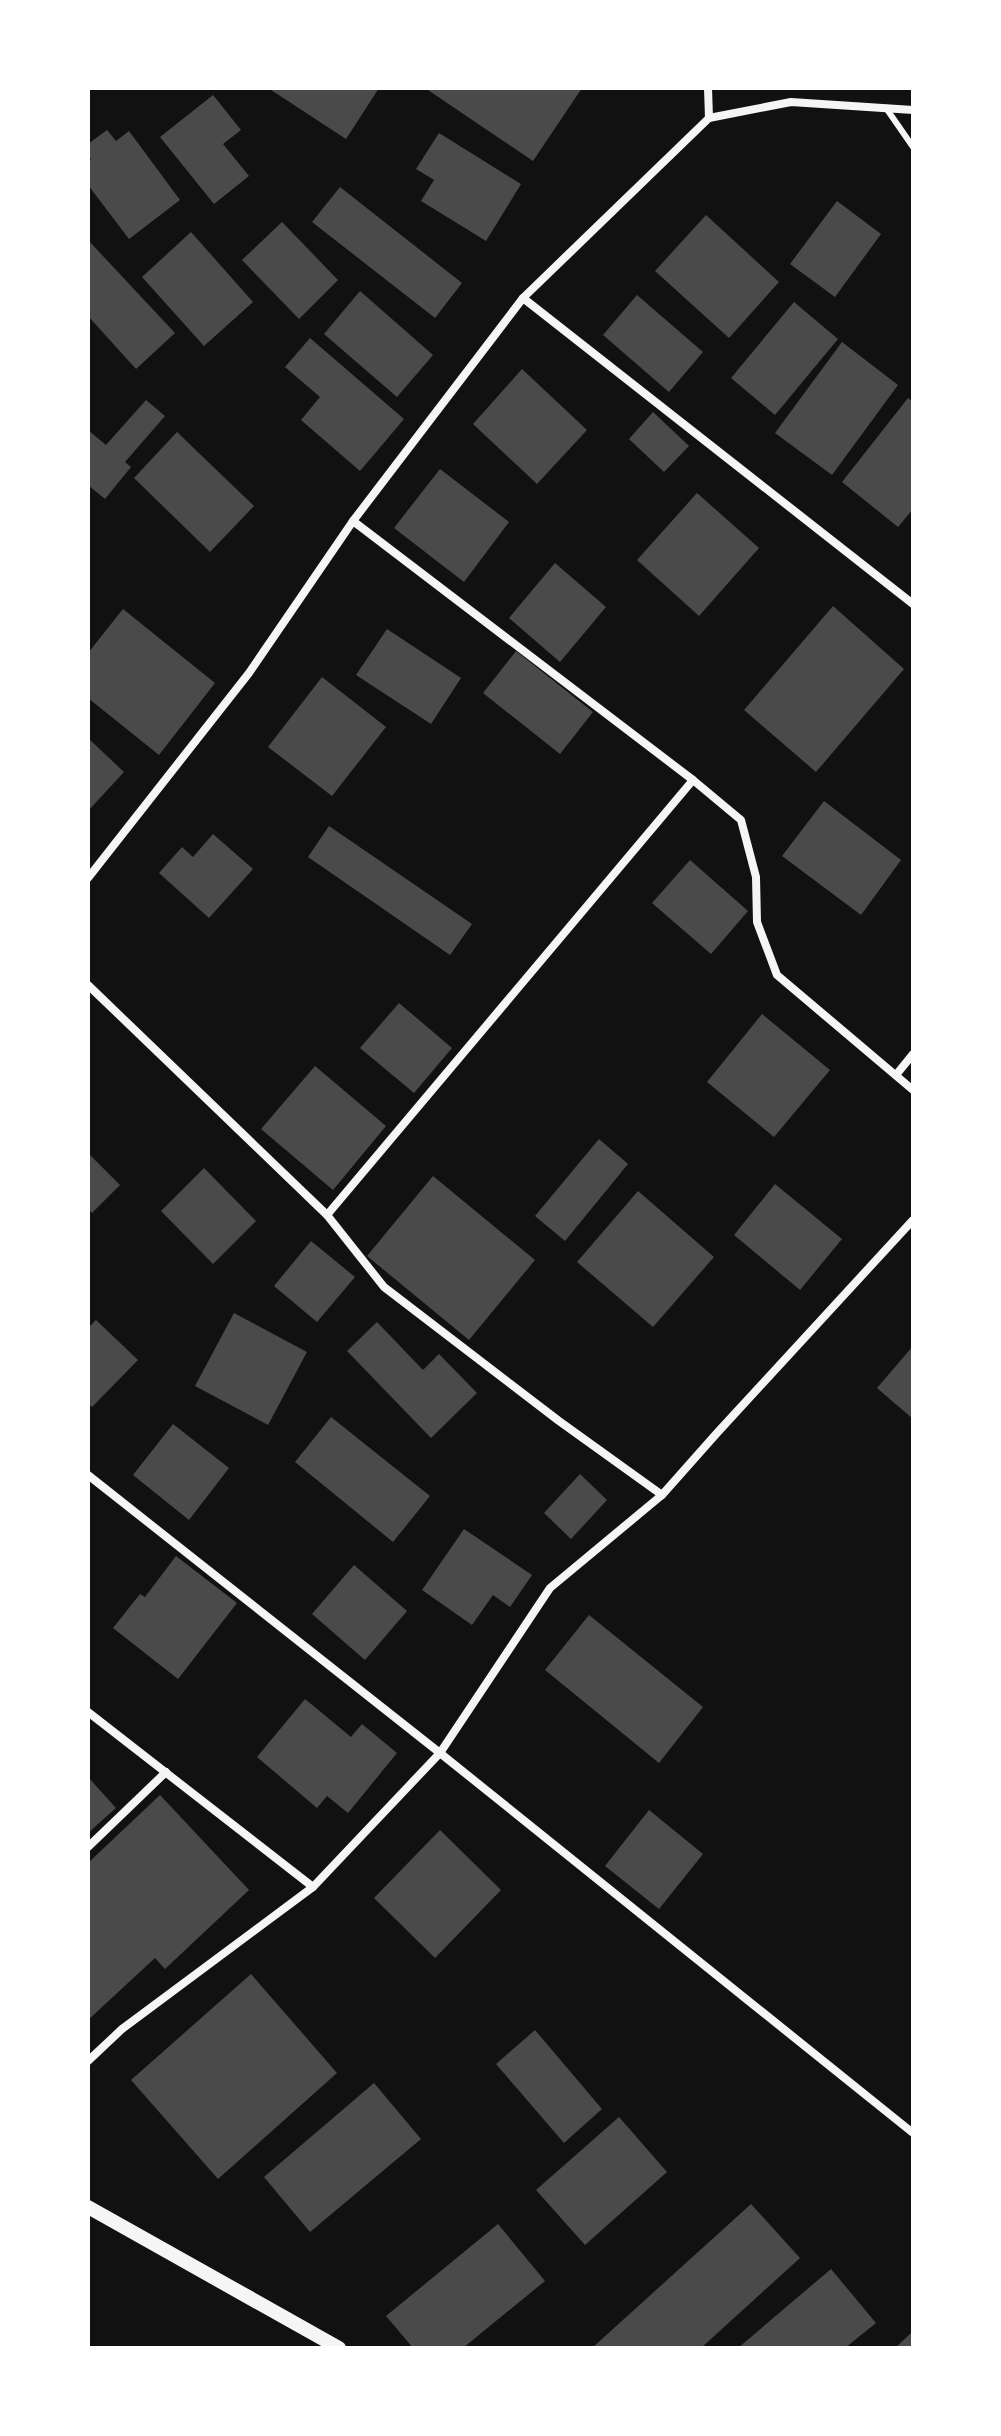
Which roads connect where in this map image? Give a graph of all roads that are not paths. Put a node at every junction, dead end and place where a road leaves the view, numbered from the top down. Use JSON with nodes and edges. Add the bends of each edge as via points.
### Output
{"nodes":[{"id":1,"x":708,"y":88,"type":"edge"},
{"id":2,"x":886,"y":108,"type":"junction"},
{"id":3,"x":913,"y":110,"type":"edge"},
{"id":4,"x":709,"y":118,"type":"junction"},
{"id":5,"x":913,"y":147,"type":"edge"},
{"id":6,"x":523,"y":298,"type":"junction"},
{"id":7,"x":353,"y":521,"type":"junction"},
{"id":8,"x":913,"y":604,"type":"edge"},
{"id":9,"x":693,"y":780,"type":"junction"},
{"id":10,"x":88,"y":878,"type":"edge"},
{"id":11,"x":88,"y":985,"type":"edge"},
{"id":12,"x":913,"y":1054,"type":"edge"},
{"id":13,"x":896,"y":1075,"type":"junction"},
{"id":14,"x":913,"y":1090,"type":"edge"},
{"id":15,"x":327,"y":1215,"type":"junction"},
{"id":16,"x":913,"y":1220,"type":"edge"},
{"id":17,"x":88,"y":1475,"type":"edge"},
{"id":18,"x":662,"y":1495,"type":"junction"},
{"id":19,"x":88,"y":1712,"type":"edge"},
{"id":20,"x":440,"y":1753,"type":"junction"},
{"id":21,"x":166,"y":1772,"type":"junction"},
{"id":22,"x":88,"y":1847,"type":"edge"},
{"id":23,"x":313,"y":1887,"type":"junction"},
{"id":24,"x":88,"y":2061,"type":"edge"},
{"id":25,"x":913,"y":2133,"type":"edge"},
{"id":26,"x":88,"y":2207,"type":"edge"},
{"id":27,"x":339,"y":2348,"type":"edge"}],
"edges":[{"from":1,"to":4,"type":"street"},
{"from":2,"to":3,"type":"street"},
{"from":2,"to":4,"type":"street","via":[[791,102]]},
{"from":2,"to":5,"type":"lane"},
{"from":4,"to":6,"type":"street"},
{"from":6,"to":7,"type":"street"},
{"from":6,"to":8,"type":"street"},
{"from":7,"to":9,"type":"street"},
{"from":7,"to":10,"type":"street","via":[[249,673]]},
{"from":9,"to":13,"type":"street","via":[[741,820],[756,877],[757,922],[777,975]]},
{"from":9,"to":15,"type":"street"},
{"from":11,"to":15,"type":"street"},
{"from":12,"to":13,"type":"street"},
{"from":13,"to":14,"type":"street"},
{"from":15,"to":18,"type":"street","via":[[384,1287]]},
{"from":16,"to":18,"type":"street"},
{"from":17,"to":20,"type":"street"},
{"from":18,"to":20,"type":"street","via":[[550,1588]]},
{"from":19,"to":21,"type":"street"},
{"from":20,"to":23,"type":"street"},
{"from":20,"to":25,"type":"street"},
{"from":21,"to":22,"type":"street"},
{"from":21,"to":23,"type":"street"},
{"from":23,"to":24,"type":"street","via":[[122,2029]]},
{"from":26,"to":27,"type":"street"}]}
